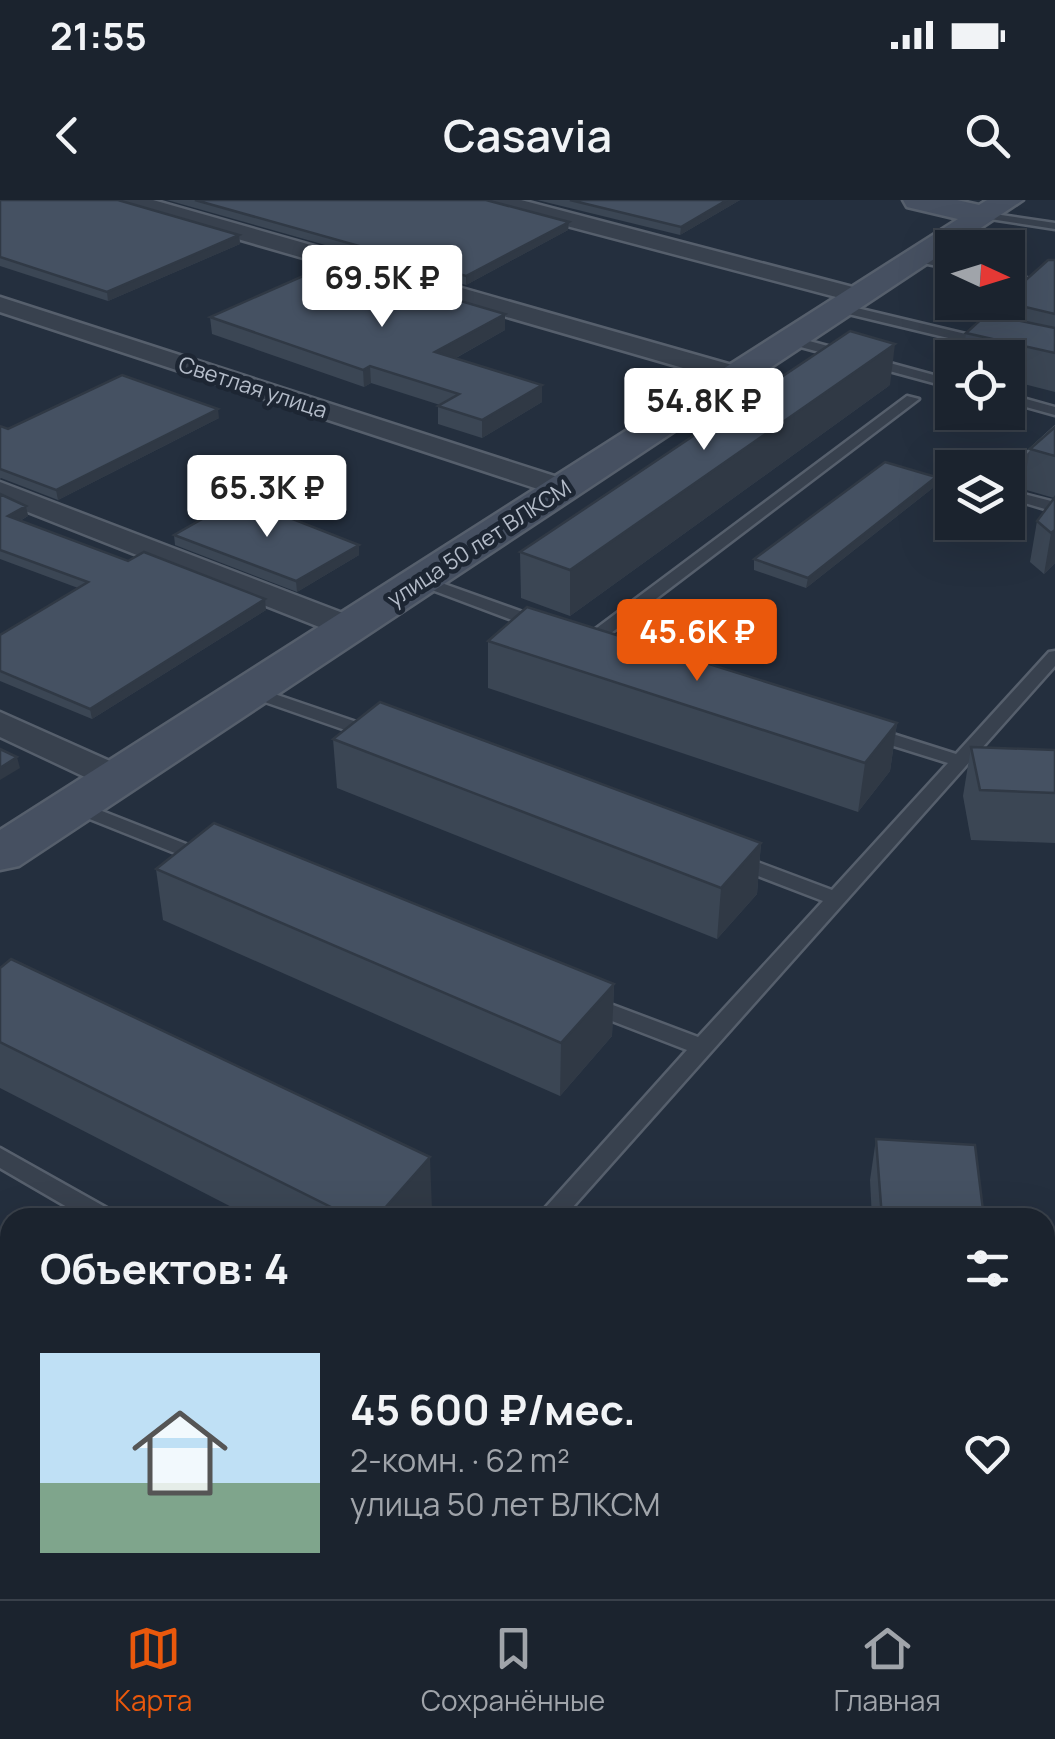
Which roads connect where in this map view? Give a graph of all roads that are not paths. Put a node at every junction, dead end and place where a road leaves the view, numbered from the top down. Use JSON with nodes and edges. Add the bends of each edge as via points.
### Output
{"nodes":[{"id":1,"x":128,"y":200,"type":"edge"},
{"id":2,"x":495,"y":200,"type":"edge"},
{"id":3,"x":918,"y":200,"type":"edge"},
{"id":4,"x":995,"y":207,"type":"edge"},
{"id":5,"x":1055,"y":226,"type":"edge"},
{"id":6,"x":970,"y":230,"type":"edge"},
{"id":7,"x":935,"y":262,"type":"edge"},
{"id":8,"x":1025,"y":282,"type":"edge"},
{"id":9,"x":1055,"y":288,"type":"edge"},
{"id":10,"x":849,"y":302,"type":"junction"},
{"id":11,"x":0,"y":304,"type":"edge"},
{"id":12,"x":791,"y":340,"type":"junction"},
{"id":13,"x":977,"y":340,"type":"edge"},
{"id":14,"x":736,"y":375,"type":"junction"},
{"id":15,"x":935,"y":379,"type":"edge"},
{"id":16,"x":912,"y":399,"type":"dead end"},
{"id":17,"x":1025,"y":403,"type":"edge"},
{"id":18,"x":1055,"y":411,"type":"edge"},
{"id":19,"x":1055,"y":432,"type":"edge"},
{"id":20,"x":1025,"y":462,"type":"edge"},
{"id":21,"x":563,"y":488,"type":"junction"},
{"id":22,"x":0,"y":491,"type":"edge"},
{"id":23,"x":1025,"y":499,"type":"edge"},
{"id":24,"x":1055,"y":507,"type":"edge"},
{"id":25,"x":422,"y":581,"type":"junction"},
{"id":26,"x":348,"y":628,"type":"junction"},
{"id":27,"x":552,"y":628,"type":"edge"},
{"id":28,"x":588,"y":642,"type":"edge"},
{"id":29,"x":1055,"y":656,"type":"edge"},
{"id":30,"x":252,"y":691,"type":"junction"},
{"id":31,"x":0,"y":723,"type":"edge"},
{"id":32,"x":848,"y":726,"type":"edge"},
{"id":33,"x":401,"y":743,"type":"edge"},
{"id":34,"x":1004,"y":752,"type":"edge"},
{"id":35,"x":965,"y":756,"type":"junction"},
{"id":36,"x":117,"y":778,"type":"junction"},
{"id":37,"x":74,"y":806,"type":"junction"},
{"id":38,"x":0,"y":854,"type":"edge"},
{"id":39,"x":720,"y":855,"type":"edge"},
{"id":40,"x":236,"y":870,"type":"edge"},
{"id":41,"x":836,"y":899,"type":"junction"},
{"id":42,"x":572,"y":997,"type":"edge"},
{"id":43,"x":702,"y":1047,"type":"junction"},
{"id":44,"x":0,"y":1157,"type":"edge"},
{"id":45,"x":89,"y":1208,"type":"edge"},
{"id":46,"x":557,"y":1208,"type":"edge"}],
"edges":[{"from":1,"to":14,"type":"street"},
{"from":2,"to":10,"type":"street"},
{"from":3,"to":4,"type":"main road"},
{"from":4,"to":5,"type":"lane"},
{"from":4,"to":6,"type":"main road","name":"улица 50 лет ВЛКСМ"},
{"from":7,"to":10,"type":"main road","name":"улица 50 лет ВЛКСМ"},
{"from":8,"to":9,"type":"lane"},
{"from":10,"to":12,"type":"main road","name":"улица 50 лет ВЛКСМ"},
{"from":10,"to":13,"type":"lane"},
{"from":11,"to":21,"type":"street","name":"Светлая улица"},
{"from":12,"to":14,"type":"main road","name":"улица 50 лет ВЛКСМ"},
{"from":12,"to":15,"type":"lane"},
{"from":14,"to":21,"type":"main road","name":"улица 50 лет ВЛКСМ"},
{"from":16,"to":28,"type":"lane"},
{"from":17,"to":18,"type":"lane"},
{"from":19,"to":20,"type":"lane"},
{"from":21,"to":25,"type":"main road","name":"улица 50 лет ВЛКСМ"},
{"from":22,"to":26,"type":"street"},
{"from":23,"to":24,"type":"lane"},
{"from":25,"to":26,"type":"main road","name":"улица 50 лет ВЛКСМ"},
{"from":25,"to":27,"type":"lane"},
{"from":26,"to":30,"type":"main road","name":"улица 50 лет ВЛКСМ"},
{"from":29,"to":35,"type":"lane"},
{"from":30,"to":33,"type":"lane"},
{"from":30,"to":36,"type":"main road","name":"улица 50 лет ВЛКСМ"},
{"from":31,"to":36,"type":"street"},
{"from":32,"to":35,"type":"lane"},
{"from":34,"to":35,"type":"lane"},
{"from":35,"to":41,"type":"lane"},
{"from":36,"to":37,"type":"main road","name":"улица 50 лет ВЛКСМ"},
{"from":37,"to":38,"type":"main road","name":"улица 50 лет ВЛКСМ"},
{"from":37,"to":40,"type":"lane"},
{"from":39,"to":41,"type":"lane"},
{"from":41,"to":43,"type":"lane"},
{"from":42,"to":43,"type":"lane"},
{"from":43,"to":46,"type":"lane"},
{"from":44,"to":45,"type":"lane"}]}
